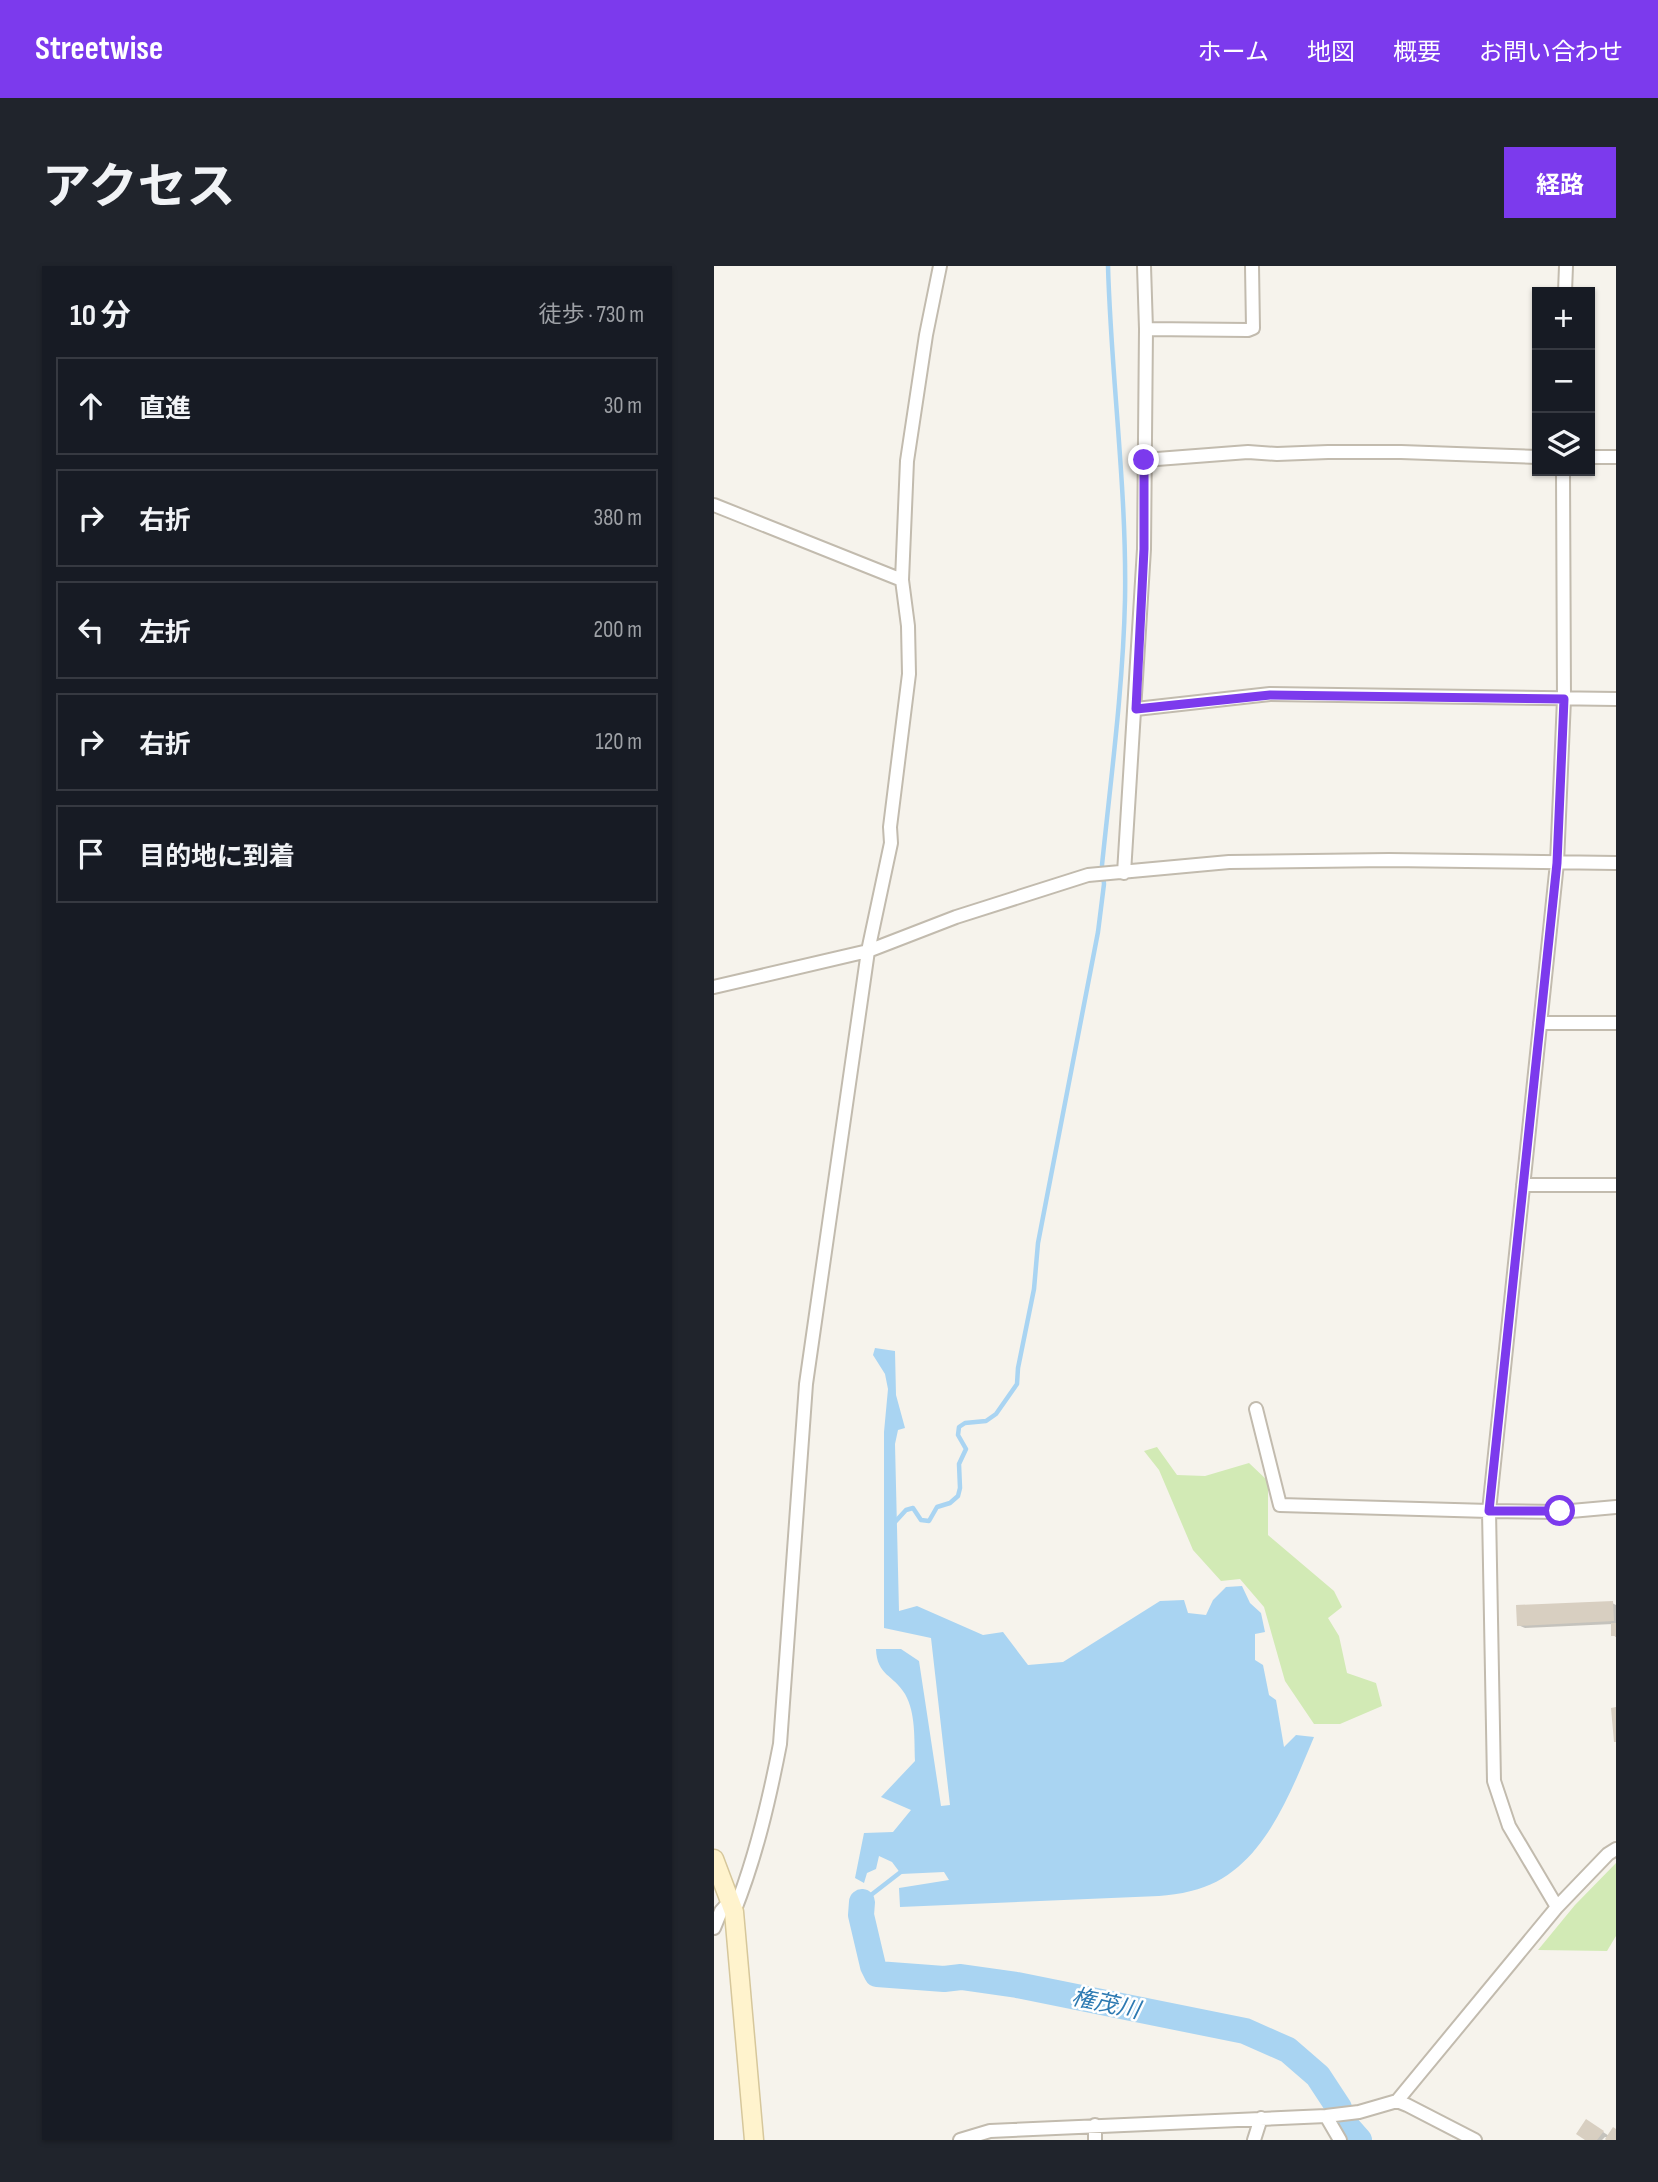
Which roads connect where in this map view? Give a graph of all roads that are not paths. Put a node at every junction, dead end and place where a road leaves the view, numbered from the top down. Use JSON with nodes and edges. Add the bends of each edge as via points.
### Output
{"nodes":[{"id":1,"x":940,"y":266,"type":"edge"},
{"id":2,"x":1144,"y":266,"type":"edge"},
{"id":3,"x":1252,"y":266,"type":"edge"},
{"id":4,"x":1566,"y":266,"type":"edge"},
{"id":5,"x":1565,"y":287,"type":"edge"},
{"id":6,"x":1146,"y":329,"type":"junction"},
{"id":7,"x":1532,"y":457,"type":"edge"},
{"id":8,"x":1595,"y":457,"type":"edge"},
{"id":9,"x":1616,"y":457,"type":"edge"},
{"id":10,"x":1144,"y":460,"type":"junction"},
{"id":11,"x":1563,"y":476,"type":"edge"},
{"id":12,"x":714,"y":505,"type":"edge"},
{"id":13,"x":902,"y":580,"type":"junction"},
{"id":14,"x":1564,"y":699,"type":"junction"},
{"id":15,"x":1616,"y":699,"type":"edge"},
{"id":16,"x":1136,"y":709,"type":"junction"},
{"id":17,"x":1557,"y":863,"type":"junction"},
{"id":18,"x":1616,"y":863,"type":"edge"},
{"id":19,"x":1119,"y":874,"type":"junction"},
{"id":20,"x":867,"y":951,"type":"junction"},
{"id":21,"x":714,"y":987,"type":"edge"},
{"id":22,"x":1541,"y":1023,"type":"junction"},
{"id":23,"x":1616,"y":1023,"type":"edge"},
{"id":24,"x":1523,"y":1185,"type":"junction"},
{"id":25,"x":1616,"y":1185,"type":"edge"},
{"id":26,"x":1256,"y":1409,"type":"dead end"},
{"id":27,"x":1616,"y":1507,"type":"edge"},
{"id":28,"x":1489,"y":1511,"type":"junction"},
{"id":29,"x":1616,"y":1849,"type":"edge"},
{"id":30,"x":714,"y":1859,"type":"edge"},
{"id":31,"x":732,"y":1906,"type":"junction"},
{"id":32,"x":1557,"y":1907,"type":"junction"},
{"id":33,"x":714,"y":1928,"type":"edge"},
{"id":34,"x":1397,"y":2102,"type":"junction"},
{"id":35,"x":1328,"y":2115,"type":"junction"},
{"id":36,"x":1261,"y":2119,"type":"junction"},
{"id":37,"x":1095,"y":2125,"type":"junction"},
{"id":38,"x":754,"y":2140,"type":"edge"},
{"id":39,"x":960,"y":2140,"type":"edge"},
{"id":40,"x":1095,"y":2140,"type":"edge"},
{"id":41,"x":1254,"y":2140,"type":"edge"},
{"id":42,"x":1340,"y":2140,"type":"edge"},
{"id":43,"x":1475,"y":2140,"type":"edge"}],
"edges":[{"from":1,"to":13,"type":"street","via":[[907,461]]},
{"from":2,"to":6,"type":"street"},
{"from":3,"to":6,"type":"street","via":[[1253,328]]},
{"from":4,"to":5,"type":"street"},
{"from":6,"to":10,"type":"street"},
{"from":7,"to":10,"type":"street","via":[[1248,452]]},
{"from":8,"to":9,"type":"street"},
{"from":10,"to":16,"type":"street"},
{"from":11,"to":14,"type":"street"},
{"from":12,"to":13,"type":"street"},
{"from":13,"to":20,"type":"street","via":[[909,674],[891,843]]},
{"from":14,"to":15,"type":"street"},
{"from":14,"to":16,"type":"street","via":[[1270,695]]},
{"from":14,"to":17,"type":"street"},
{"from":16,"to":19,"type":"street"},
{"from":17,"to":18,"type":"street"},
{"from":17,"to":19,"type":"street","via":[[1229,862]]},
{"from":17,"to":22,"type":"street"},
{"from":19,"to":20,"type":"street","via":[[1088,875]]},
{"from":20,"to":21,"type":"street"},
{"from":20,"to":31,"type":"street","via":[[806,1384],[780,1744],[748,1876]]},
{"from":22,"to":23,"type":"street"},
{"from":22,"to":24,"type":"street"},
{"from":24,"to":25,"type":"street"},
{"from":24,"to":28,"type":"street"},
{"from":26,"to":28,"type":"street","via":[[1280,1505]]},
{"from":27,"to":28,"type":"street"},
{"from":28,"to":32,"type":"street","via":[[1494,1781],[1509,1826]]},
{"from":29,"to":32,"type":"street"},
{"from":30,"to":31,"type":"main road"},
{"from":31,"to":33,"type":"street","via":[[720,1911]]},
{"from":31,"to":38,"type":"main road"},
{"from":32,"to":34,"type":"street"},
{"from":34,"to":35,"type":"street"},
{"from":34,"to":43,"type":"street"},
{"from":35,"to":36,"type":"street"},
{"from":35,"to":42,"type":"street"},
{"from":36,"to":37,"type":"street"},
{"from":36,"to":41,"type":"street"},
{"from":37,"to":39,"type":"street","via":[[990,2131]]},
{"from":37,"to":40,"type":"street"}]}
